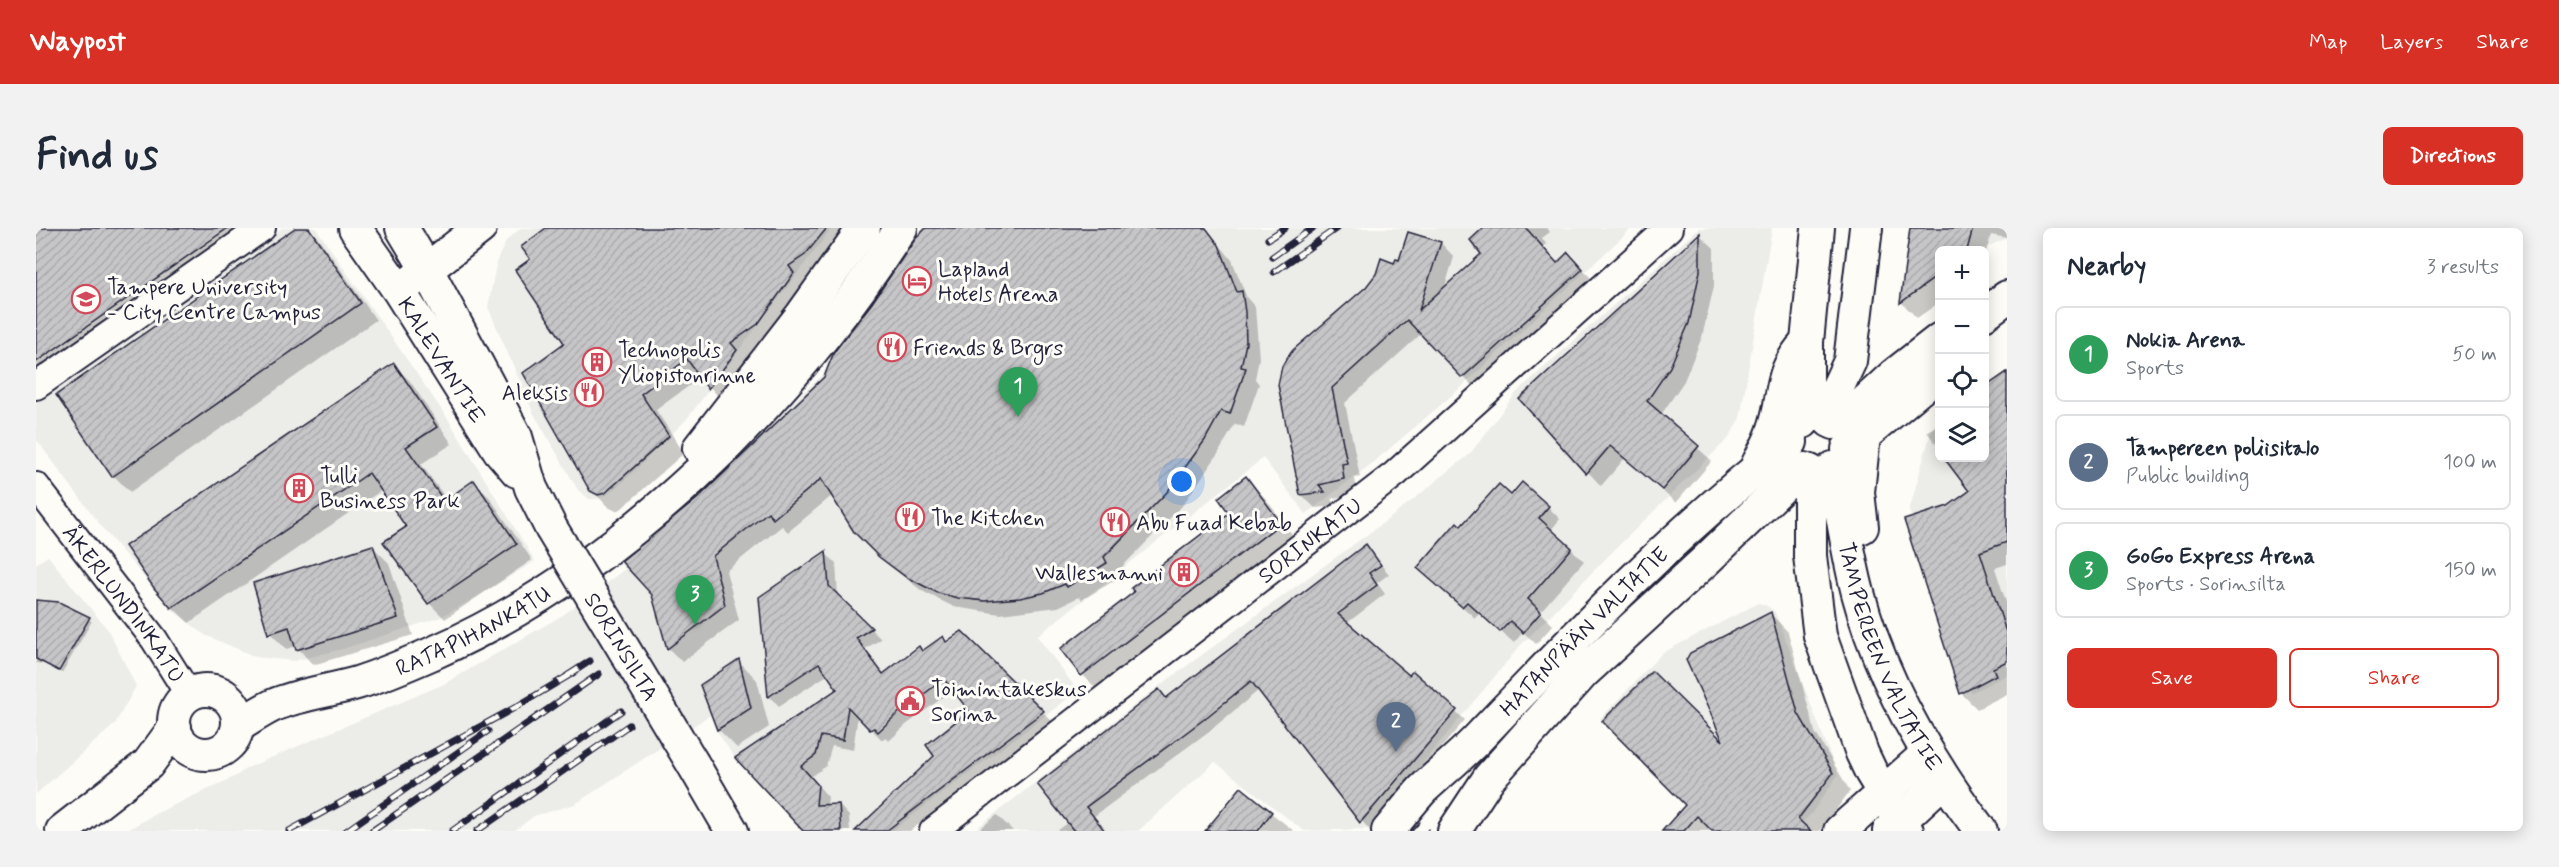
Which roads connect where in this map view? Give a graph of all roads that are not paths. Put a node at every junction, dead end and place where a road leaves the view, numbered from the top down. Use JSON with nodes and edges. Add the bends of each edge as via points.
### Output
{"nodes":[{"id":1,"x":262,"y":228,"type":"edge"},
{"id":2,"x":355,"y":228,"type":"edge"},
{"id":3,"x":480,"y":228,"type":"edge"},
{"id":4,"x":864,"y":228,"type":"edge"},
{"id":5,"x":901,"y":228,"type":"edge"},
{"id":6,"x":1669,"y":228,"type":"edge"},
{"id":7,"x":1818,"y":228,"type":"edge"},
{"id":8,"x":1866,"y":228,"type":"edge"},
{"id":9,"x":414,"y":233,"type":"edge"},
{"id":10,"x":380,"y":264,"type":"junction"},
{"id":11,"x":427,"y":270,"type":"junction"},
{"id":12,"x":399,"y":291,"type":"junction"},
{"id":13,"x":2007,"y":297,"type":"edge"},
{"id":14,"x":1989,"y":311,"type":"edge"},
{"id":15,"x":1807,"y":342,"type":"junction"},
{"id":16,"x":1935,"y":343,"type":"edge"},
{"id":17,"x":1935,"y":376,"type":"edge"},
{"id":18,"x":36,"y":386,"type":"edge"},
{"id":19,"x":1814,"y":427,"type":"junction"},
{"id":20,"x":1831,"y":459,"type":"junction"},
{"id":21,"x":1755,"y":469,"type":"junction"},
{"id":22,"x":36,"y":486,"type":"edge"},
{"id":23,"x":531,"y":488,"type":"junction"},
{"id":24,"x":650,"y":513,"type":"junction"},
{"id":25,"x":552,"y":528,"type":"joint"},
{"id":26,"x":1858,"y":593,"type":"junction"},
{"id":27,"x":189,"y":696,"type":"junction"},
{"id":28,"x":234,"y":713,"type":"junction"},
{"id":29,"x":182,"y":738,"type":"junction"},
{"id":30,"x":1928,"y":753,"type":"junction"},
{"id":31,"x":1944,"y":780,"type":"junction"},
{"id":32,"x":1882,"y":791,"type":"junction"},
{"id":33,"x":1899,"y":828,"type":"edge"},
{"id":34,"x":62,"y":831,"type":"edge"},
{"id":35,"x":732,"y":831,"type":"edge"},
{"id":36,"x":933,"y":831,"type":"edge"},
{"id":37,"x":1388,"y":831,"type":"edge"},
{"id":38,"x":1454,"y":831,"type":"edge"},
{"id":39,"x":1840,"y":831,"type":"edge"},
{"id":40,"x":1981,"y":831,"type":"edge"}],
"edges":[{"from":1,"to":18,"type":"street"},
{"from":2,"to":10,"type":"main road","name":"KALEVANTIE"},
{"from":3,"to":11,"type":"main road"},
{"from":4,"to":24,"type":"main road","name":"RATAPIHANKATU"},
{"from":5,"to":24,"type":"main road","name":"RATAPIHANKATU","via":[[822,338],[765,405],[708,463]]},
{"from":6,"to":36,"type":"street","name":"SORINKATU","via":[[1395,474]]},
{"from":7,"to":15,"type":"main road"},
{"from":8,"to":19,"type":"main road","via":[[1850,361]]},
{"from":9,"to":10,"type":"main road"},
{"from":9,"to":11,"type":"main road","name":"KALEVANTIE"},
{"from":10,"to":12,"type":"main road","name":"KALEVANTIE"},
{"from":11,"to":12,"type":"main road"},
{"from":11,"to":23,"type":"main road","name":"KALEVANTIE","via":[[516,437]]},
{"from":12,"to":23,"type":"main road","name":"KALEVANTIE","via":[[499,450]]},
{"from":13,"to":14,"type":"main road"},
{"from":15,"to":19,"type":"main road","via":[[1807,391]]},
{"from":15,"to":21,"type":"main road","via":[[1785,372],[1773,432]]},
{"from":16,"to":19,"type":"main road","name":"HATANPÄÄN VALTATIE","via":[[1852,414]]},
{"from":17,"to":20,"type":"main road","name":"HATANPÄÄN VALTATIE"},
{"from":19,"to":20,"type":"main road","via":[[1843,434]]},
{"from":19,"to":20,"type":"main road","via":[[1793,456]]},
{"from":19,"to":21,"type":"main road","name":"HATANPÄÄN VALTATIE"},
{"from":20,"to":26,"type":"main road","name":"TAMPEREEN VALTATIE"},
{"from":20,"to":26,"type":"main road","via":[[1858,492],[1869,570]]},
{"from":20,"to":32,"type":"main road","name":"TAMPEREEN VALTATIE","via":[[1810,556],[1820,636],[1862,753]]},
{"from":20,"to":38,"type":"main road","name":"HATANPÄÄN VALTATIE","via":[[1782,487],[1583,673],[1489,778]]},
{"from":21,"to":37,"type":"main road","name":"HATANPÄÄN VALTATIE","via":[[1550,663],[1464,754],[1424,789]]},
{"from":22,"to":27,"type":"street","name":"ÅKERLUNDINKATU","via":[[154,639]]},
{"from":23,"to":25,"type":"main road","name":"KALEVANTIE"},
{"from":24,"to":28,"type":"main road","name":"RATAPIHANKATU","via":[[569,578],[462,639],[381,674]]},
{"from":25,"to":35,"type":"main road","name":"SORINSILTA","bridge":true},
{"from":26,"to":30,"type":"main road","name":"TAMPEREEN VALTATIE","via":[[1893,687]]},
{"from":27,"to":28,"type":"main road","via":[[206,690],[223,695]]},
{"from":27,"to":29,"type":"main road","via":[[176,713]]},
{"from":28,"to":29,"type":"main road","via":[[232,741],[220,751],[205,754]]},
{"from":29,"to":34,"type":"main road"},
{"from":30,"to":31,"type":"main road","name":"TAMPEREEN VALTATIE"},
{"from":30,"to":32,"type":"main road"},
{"from":31,"to":33,"type":"main road"},
{"from":31,"to":40,"type":"main road","name":"TAMPEREEN VALTATIE"},
{"from":32,"to":33,"type":"main road","name":"TAMPEREEN VALTATIE"},
{"from":32,"to":39,"type":"main road"}]}
